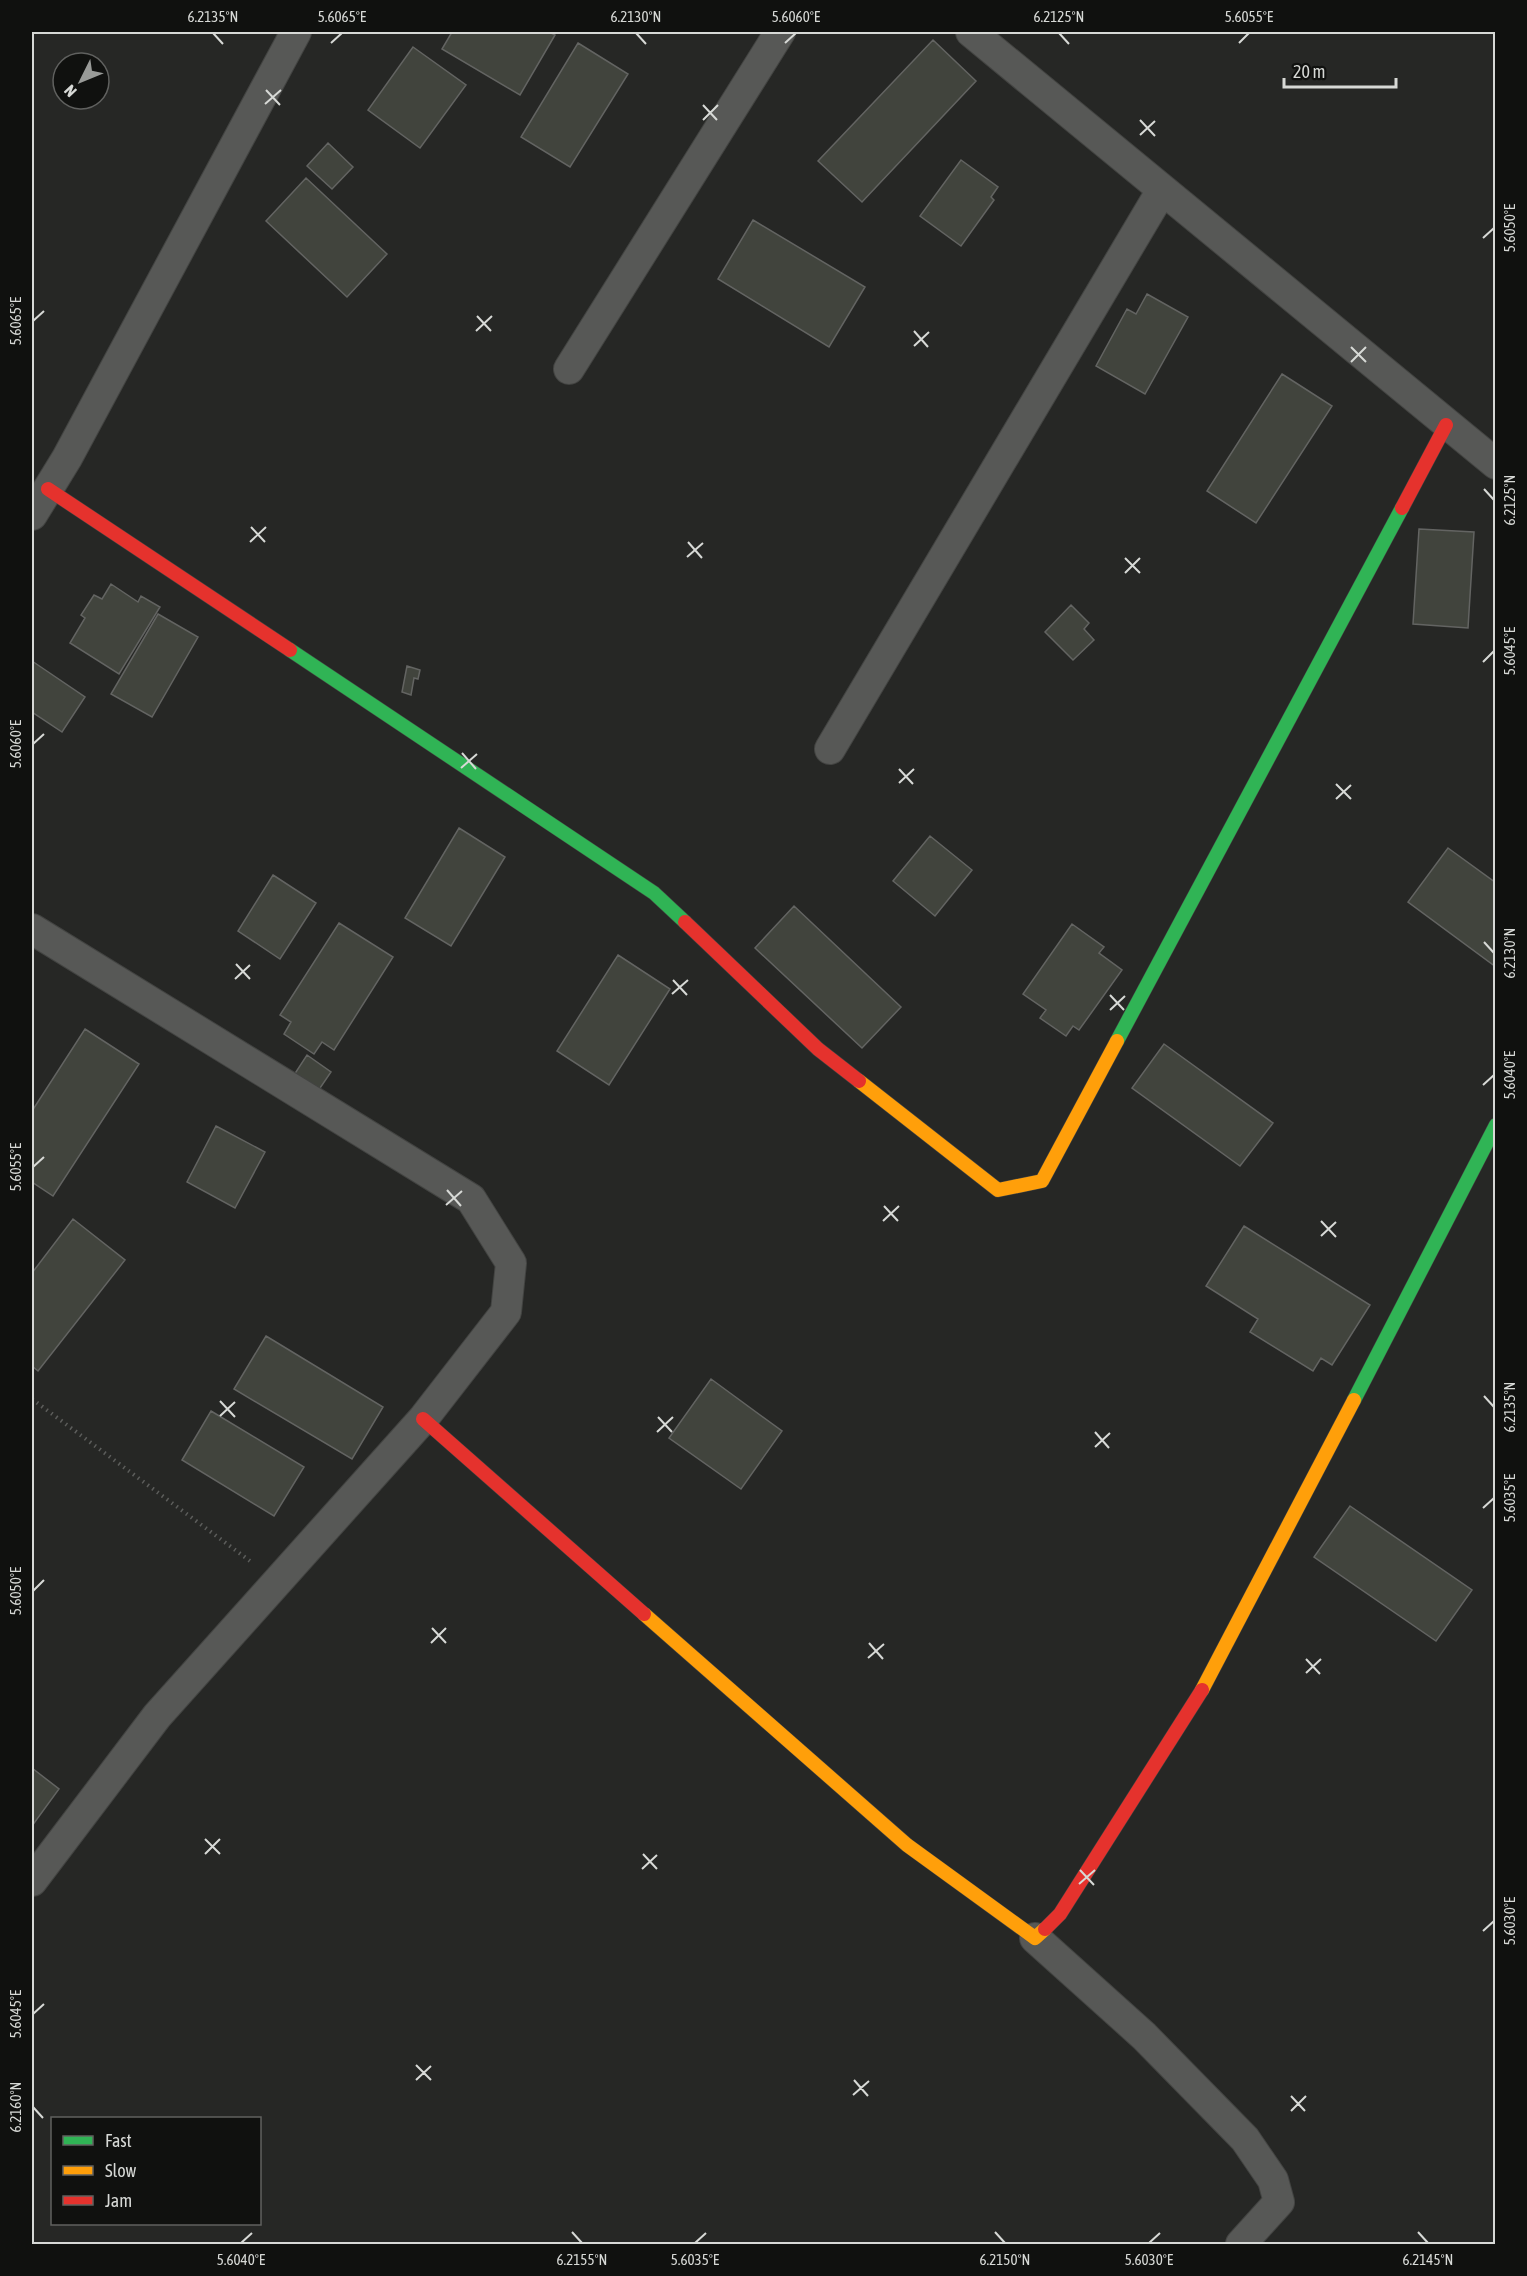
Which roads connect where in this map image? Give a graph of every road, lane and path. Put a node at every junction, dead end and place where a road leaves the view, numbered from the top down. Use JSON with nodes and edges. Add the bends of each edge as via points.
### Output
{"nodes":[{"id":1,"x":296,"y":32,"type":"edge"},
{"id":2,"x":780,"y":32,"type":"edge"},
{"id":3,"x":971,"y":32,"type":"edge"},
{"id":4,"x":1162,"y":190,"type":"junction"},
{"id":5,"x":569,"y":369,"type":"dead end"},
{"id":6,"x":1446,"y":424,"type":"junction"},
{"id":7,"x":1496,"y":464,"type":"edge"},
{"id":8,"x":48,"y":489,"type":"junction"},
{"id":9,"x":32,"y":514,"type":"edge"},
{"id":10,"x":830,"y":749,"type":"dead end"},
{"id":11,"x":32,"y":929,"type":"edge"},
{"id":12,"x":1496,"y":1125,"type":"edge"},
{"id":13,"x":32,"y":1399,"type":"edge"},
{"id":14,"x":423,"y":1419,"type":"junction"},
{"id":15,"x":277,"y":1581,"type":"junction"},
{"id":16,"x":32,"y":1881,"type":"edge"},
{"id":17,"x":1035,"y":1938,"type":"junction"},
{"id":18,"x":1241,"y":2244,"type":"edge"}],
"edges":[{"from":1,"to":8,"type":"street"},
{"from":2,"to":5,"type":"street"},
{"from":3,"to":4,"type":"street"},
{"from":4,"to":6,"type":"street"},
{"from":4,"to":10,"type":"street"},
{"from":6,"to":7,"type":"street"},
{"from":6,"to":8,"type":"street","via":[[1042,1181],[998,1190],[818,1049],[654,893]]},
{"from":8,"to":9,"type":"street"},
{"from":11,"to":14,"type":"street","via":[[471,1199],[511,1263],[506,1312]]},
{"from":12,"to":17,"type":"street","via":[[1208,1681],[1060,1914]]},
{"from":13,"to":15,"type":"path"},
{"from":14,"to":15,"type":"street"},
{"from":14,"to":17,"type":"street","via":[[907,1845]]},
{"from":15,"to":16,"type":"street","via":[[157,1716]]},
{"from":17,"to":18,"type":"street","via":[[1144,2036],[1245,2139],[1273,2180],[1279,2202]]}]}
